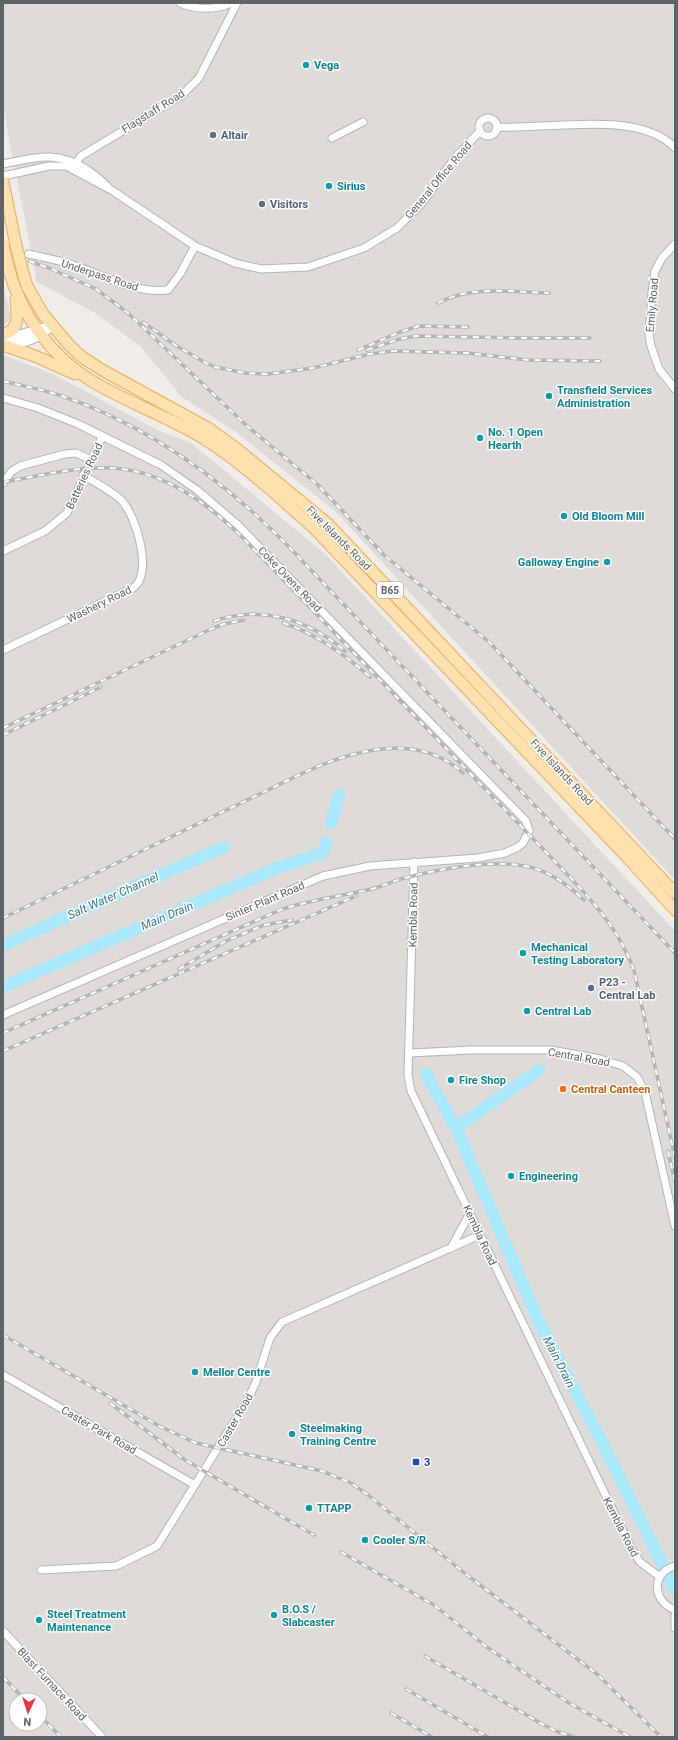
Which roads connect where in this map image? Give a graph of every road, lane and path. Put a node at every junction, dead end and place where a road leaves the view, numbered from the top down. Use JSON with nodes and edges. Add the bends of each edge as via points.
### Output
{"nodes":[{"id":1,"x":180,"y":3,"type":"edge"},
{"id":2,"x":231,"y":3,"type":"edge"},
{"id":3,"x":237,"y":3,"type":"edge"},
{"id":4,"x":363,"y":122,"type":"dead end"},
{"id":5,"x":497,"y":127,"type":"junction"},
{"id":6,"x":480,"y":131,"type":"junction"},
{"id":7,"x":332,"y":138,"type":"dead end"},
{"id":8,"x":675,"y":148,"type":"edge"},
{"id":9,"x":3,"y":164,"type":"edge"},
{"id":10,"x":74,"y":165,"type":"junction"},
{"id":11,"x":3,"y":176,"type":"edge"},
{"id":12,"x":3,"y":182,"type":"edge"},
{"id":13,"x":675,"y":244,"type":"edge"},
{"id":14,"x":3,"y":245,"type":"edge"},
{"id":15,"x":195,"y":246,"type":"junction"},
{"id":16,"x":28,"y":254,"type":"dead end"},
{"id":17,"x":15,"y":290,"type":"junction"},
{"id":18,"x":52,"y":325,"type":"junction"},
{"id":19,"x":39,"y":332,"type":"junction"},
{"id":20,"x":3,"y":335,"type":"edge"},
{"id":21,"x":3,"y":344,"type":"edge"},
{"id":22,"x":96,"y":383,"type":"junction"},
{"id":23,"x":675,"y":389,"type":"edge"},
{"id":24,"x":3,"y":398,"type":"edge"},
{"id":25,"x":102,"y":437,"type":"junction"},
{"id":26,"x":91,"y":460,"type":"junction"},
{"id":27,"x":84,"y":475,"type":"junction"},
{"id":28,"x":3,"y":483,"type":"edge"},
{"id":29,"x":3,"y":552,"type":"edge"},
{"id":30,"x":3,"y":650,"type":"edge"},
{"id":31,"x":529,"y":828,"type":"joint"},
{"id":32,"x":414,"y":862,"type":"junction"},
{"id":33,"x":675,"y":893,"type":"edge"},
{"id":34,"x":675,"y":910,"type":"edge"},
{"id":35,"x":3,"y":1015,"type":"edge"},
{"id":36,"x":410,"y":1053,"type":"junction"},
{"id":37,"x":470,"y":1213,"type":"junction"},
{"id":38,"x":675,"y":1226,"type":"edge"},
{"id":39,"x":480,"y":1235,"type":"junction"},
{"id":40,"x":451,"y":1248,"type":"junction"},
{"id":41,"x":3,"y":1375,"type":"edge"},
{"id":42,"x":195,"y":1485,"type":"junction"},
{"id":43,"x":673,"y":1566,"type":"edge"},
{"id":44,"x":41,"y":1570,"type":"dead end"},
{"id":45,"x":660,"y":1577,"type":"junction"},
{"id":46,"x":675,"y":1610,"type":"edge"},
{"id":47,"x":675,"y":1616,"type":"edge"},
{"id":48,"x":675,"y":1628,"type":"edge"},
{"id":49,"x":3,"y":1631,"type":"edge"},
{"id":50,"x":102,"y":1737,"type":"edge"}],
"edges":[{"from":1,"to":2,"type":"street","via":[[203,8]]},
{"from":3,"to":10,"type":"street","name":"Flagstaff Road","via":[[199,78],[182,95],[83,155]]},
{"from":4,"to":7,"type":"street"},
{"from":5,"to":6,"type":"street","name":"General Office Road","via":[[495,133],[490,136]]},
{"from":5,"to":6,"type":"street","name":"General Office Road","via":[[494,120],[486,118],[480,123]]},
{"from":5,"to":8,"type":"street","name":"General Office Road","via":[[625,125],[653,132],[668,140]]},
{"from":6,"to":15,"type":"street","name":"General Office Road","via":[[454,159],[422,203],[397,228],[364,248],[308,267],[261,269],[235,263]]},
{"from":9,"to":10,"type":"street","via":[[49,157],[64,158]]},
{"from":10,"to":11,"type":"street","via":[[49,166]]},
{"from":10,"to":15,"type":"street","name":"General Office Road","via":[[103,182]]},
{"from":12,"to":18,"type":"main road","name":"Five Islands Road","number":"B65","bridge":true,"via":[[27,286]]},
{"from":13,"to":23,"type":"street","name":"Emily Road","via":[[662,258],[655,271],[650,335],[659,369]]},
{"from":14,"to":17,"type":"main road","name":"Five Islands Road","number":"B65","bridge":true},
{"from":15,"to":16,"type":"street","name":"Underpass Road","via":[[168,290],[158,291],[101,277],[70,264]]},
{"from":17,"to":19,"type":"main road","name":"Five Islands Road","number":"B65","via":[[25,312]]},
{"from":17,"to":20,"type":"main road","via":[[18,315],[16,323],[11,331]]},
{"from":18,"to":19,"type":"street"},
{"from":18,"to":33,"type":"main road","name":"Five Islands Road","number":"B65","via":[[72,348],[90,363],[208,428],[328,524]]},
{"from":19,"to":20,"type":"street"},
{"from":19,"to":21,"type":"street","via":[[19,343]]},
{"from":19,"to":22,"type":"main road","name":"Five Islands Road","number":"B65","via":[[75,369]]},
{"from":21,"to":22,"type":"main road"},
{"from":22,"to":34,"type":"main road","name":"Five Islands Road","number":"B65","via":[[204,439],[258,479],[312,526]]},
{"from":24,"to":25,"type":"street","name":"Coke Ovens Road","via":[[38,408]]},
{"from":25,"to":26,"type":"street","name":"Batteries Road"},
{"from":25,"to":31,"type":"street","name":"Coke Ovens Road","via":[[161,466],[197,490],[238,525],[526,821]]},
{"from":26,"to":27,"type":"street","name":"Batteries Road"},
{"from":26,"to":28,"type":"street","via":[[76,453],[65,454],[17,468]]},
{"from":27,"to":29,"type":"street","name":"Batteries Road","via":[[66,513],[45,530]]},
{"from":27,"to":30,"type":"street","name":"Washery Road","via":[[121,500],[134,520],[140,538],[141,579],[133,588]]},
{"from":31,"to":32,"type":"street","name":"Sinter Plant Road","via":[[529,834],[523,843],[505,854]]},
{"from":32,"to":35,"type":"street","name":"Sinter Plant Road","via":[[357,868],[323,876]]},
{"from":32,"to":36,"type":"street","name":"Kembla Road"},
{"from":36,"to":37,"type":"street","name":"Kembla Road","via":[[408,1075],[411,1091]]},
{"from":36,"to":38,"type":"street","name":"Central Road","via":[[551,1050],[623,1066],[637,1078],[645,1092]]},
{"from":37,"to":39,"type":"street","name":"Kembla Road"},
{"from":37,"to":40,"type":"street"},
{"from":39,"to":40,"type":"street","name":"Caster Road"},
{"from":39,"to":45,"type":"street","name":"Kembla Road","via":[[630,1546],[640,1562]]},
{"from":40,"to":42,"type":"street","name":"Caster Road","via":[[282,1322],[270,1338],[247,1401]]},
{"from":41,"to":42,"type":"street","name":"Caster Park Road"},
{"from":42,"to":44,"type":"street","name":"Caster Road","via":[[157,1546],[116,1566]]},
{"from":43,"to":45,"type":"street"},
{"from":45,"to":46,"type":"street","via":[[659,1598]]},
{"from":47,"to":48,"type":"street"},
{"from":49,"to":50,"type":"street","name":"Blast Furnace Road"}]}
